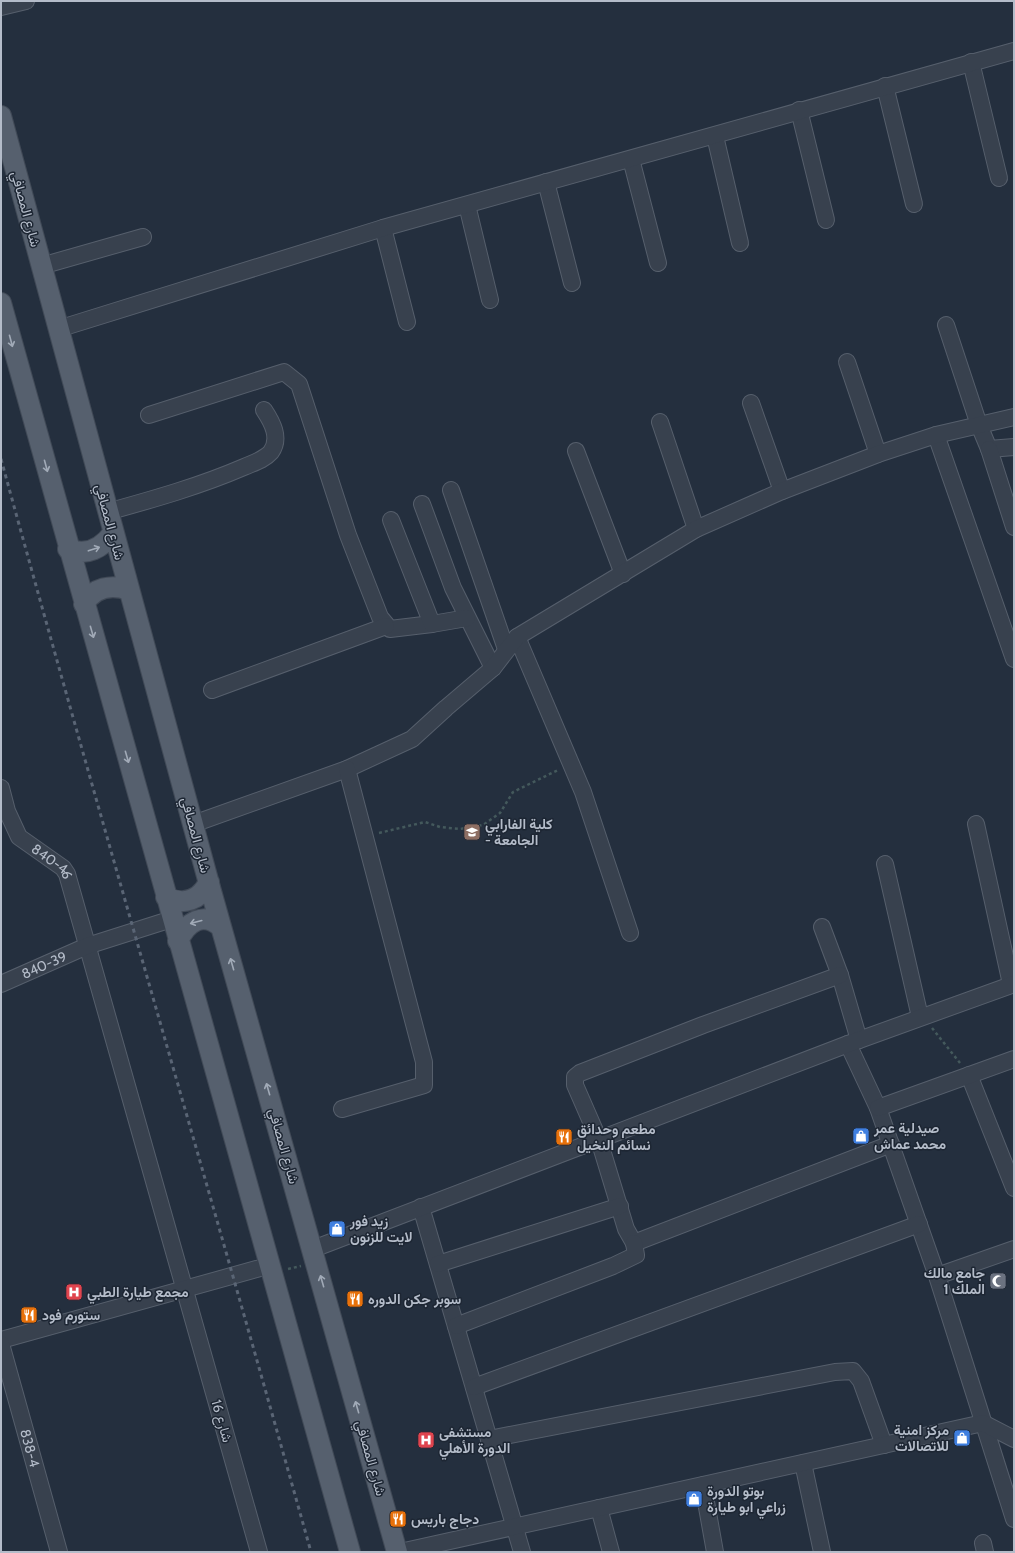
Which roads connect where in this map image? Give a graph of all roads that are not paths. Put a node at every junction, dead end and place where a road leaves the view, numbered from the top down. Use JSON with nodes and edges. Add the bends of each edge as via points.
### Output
{"nodes":[{"id":1,"x":26,"y":1,"type":"edge"},
{"id":2,"x":1,"y":7,"type":"edge"},
{"id":3,"x":1014,"y":51,"type":"edge"},
{"id":4,"x":971,"y":62,"type":"junction"},
{"id":5,"x":885,"y":86,"type":"junction"},
{"id":6,"x":799,"y":110,"type":"junction"},
{"id":7,"x":1,"y":116,"type":"edge"},
{"id":8,"x":715,"y":136,"type":"junction"},
{"id":9,"x":631,"y":159,"type":"junction"},
{"id":10,"x":999,"y":178,"type":"dead end"},
{"id":11,"x":546,"y":182,"type":"junction"},
{"id":12,"x":914,"y":204,"type":"dead end"},
{"id":13,"x":467,"y":205,"type":"junction"},
{"id":14,"x":826,"y":220,"type":"dead end"},
{"id":15,"x":383,"y":228,"type":"junction"},
{"id":16,"x":143,"y":236,"type":"dead end"},
{"id":17,"x":740,"y":244,"type":"dead end"},
{"id":18,"x":658,"y":263,"type":"dead end"},
{"id":19,"x":41,"y":266,"type":"junction"},
{"id":20,"x":572,"y":283,"type":"dead end"},
{"id":21,"x":490,"y":300,"type":"dead end"},
{"id":22,"x":1,"y":303,"type":"edge"},
{"id":23,"x":407,"y":322,"type":"dead end"},
{"id":24,"x":946,"y":325,"type":"dead end"},
{"id":25,"x":58,"y":329,"type":"junction"},
{"id":26,"x":847,"y":362,"type":"dead end"},
{"id":27,"x":751,"y":403,"type":"dead end"},
{"id":28,"x":264,"y":410,"type":"dead end"},
{"id":29,"x":149,"y":415,"type":"dead end"},
{"id":30,"x":1014,"y":417,"type":"edge"},
{"id":31,"x":660,"y":422,"type":"dead end"},
{"id":32,"x":979,"y":425,"type":"junction"},
{"id":33,"x":936,"y":435,"type":"junction"},
{"id":34,"x":1014,"y":447,"type":"edge"},
{"id":35,"x":988,"y":449,"type":"junction"},
{"id":36,"x":576,"y":451,"type":"dead end"},
{"id":37,"x":878,"y":454,"type":"junction"},
{"id":38,"x":450,"y":490,"type":"dead end"},
{"id":39,"x":782,"y":491,"type":"junction"},
{"id":40,"x":422,"y":504,"type":"dead end"},
{"id":41,"x":108,"y":512,"type":"junction"},
{"id":42,"x":391,"y":520,"type":"dead end"},
{"id":43,"x":1014,"y":527,"type":"edge"},
{"id":44,"x":696,"y":529,"type":"junction"},
{"id":45,"x":113,"y":533,"type":"junction"},
{"id":46,"x":68,"y":549,"type":"junction"},
{"id":47,"x":623,"y":574,"type":"junction"},
{"id":48,"x":129,"y":590,"type":"junction"},
{"id":49,"x":84,"y":604,"type":"junction"},
{"id":50,"x":467,"y":618,"type":"junction"},
{"id":51,"x":432,"y":624,"type":"junction"},
{"id":52,"x":386,"y":626,"type":"junction"},
{"id":53,"x":517,"y":637,"type":"junction"},
{"id":54,"x":506,"y":650,"type":"junction"},
{"id":55,"x":1014,"y":659,"type":"edge"},
{"id":56,"x":493,"y":668,"type":"junction"},
{"id":57,"x":212,"y":690,"type":"dead end"},
{"id":58,"x":348,"y":769,"type":"junction"},
{"id":59,"x":1,"y":788,"type":"edge"},
{"id":60,"x":4,"y":813,"type":"edge"},
{"id":61,"x":193,"y":824,"type":"junction"},
{"id":62,"x":976,"y":824,"type":"dead end"},
{"id":63,"x":885,"y":864,"type":"dead end"},
{"id":64,"x":209,"y":882,"type":"junction"},
{"id":65,"x":166,"y":897,"type":"junction"},
{"id":66,"x":172,"y":919,"type":"junction"},
{"id":67,"x":221,"y":927,"type":"junction"},
{"id":68,"x":822,"y":927,"type":"dead end"},
{"id":69,"x":630,"y":933,"type":"dead end"},
{"id":70,"x":178,"y":941,"type":"junction"},
{"id":71,"x":87,"y":946,"type":"junction"},
{"id":72,"x":840,"y":975,"type":"junction"},
{"id":73,"x":1,"y":984,"type":"edge"},
{"id":74,"x":1013,"y":984,"type":"edge"},
{"id":75,"x":922,"y":1017,"type":"junction"},
{"id":76,"x":854,"y":1042,"type":"junction"},
{"id":77,"x":1014,"y":1059,"type":"edge"},
{"id":78,"x":969,"y":1075,"type":"junction"},
{"id":79,"x":878,"y":1108,"type":"junction"},
{"id":80,"x":342,"y":1109,"type":"dead end"},
{"id":81,"x":599,"y":1140,"type":"junction"},
{"id":82,"x":891,"y":1144,"type":"junction"},
{"id":83,"x":1014,"y":1188,"type":"edge"},
{"id":84,"x":620,"y":1206,"type":"junction"},
{"id":85,"x":421,"y":1207,"type":"junction"},
{"id":86,"x":919,"y":1224,"type":"junction"},
{"id":87,"x":634,"y":1243,"type":"junction"},
{"id":88,"x":1014,"y":1249,"type":"edge"},
{"id":89,"x":315,"y":1256,"type":"junction"},
{"id":90,"x":438,"y":1264,"type":"junction"},
{"id":91,"x":272,"y":1269,"type":"junction"},
{"id":92,"x":937,"y":1276,"type":"junction"},
{"id":93,"x":185,"y":1289,"type":"junction"},
{"id":94,"x":456,"y":1326,"type":"junction"},
{"id":95,"x":1,"y":1340,"type":"edge"},
{"id":96,"x":1,"y":1344,"type":"edge"},
{"id":97,"x":474,"y":1387,"type":"junction"},
{"id":98,"x":983,"y":1424,"type":"junction"},
{"id":99,"x":489,"y":1439,"type":"junction"},
{"id":100,"x":1014,"y":1439,"type":"edge"},
{"id":101,"x":884,"y":1445,"type":"junction"},
{"id":102,"x":803,"y":1463,"type":"junction"},
{"id":103,"x":703,"y":1485,"type":"junction"},
{"id":104,"x":599,"y":1508,"type":"junction"},
{"id":105,"x":1014,"y":1519,"type":"edge"},
{"id":106,"x":514,"y":1527,"type":"junction"},
{"id":107,"x":60,"y":1552,"type":"edge"},
{"id":108,"x":259,"y":1552,"type":"edge"},
{"id":109,"x":350,"y":1552,"type":"edge"},
{"id":110,"x":397,"y":1552,"type":"edge"},
{"id":111,"x":400,"y":1552,"type":"edge"},
{"id":112,"x":522,"y":1552,"type":"edge"},
{"id":113,"x":611,"y":1552,"type":"edge"},
{"id":114,"x":714,"y":1552,"type":"edge"},
{"id":115,"x":822,"y":1552,"type":"edge"}],
"edges":[{"from":1,"to":2,"type":"street"},
{"from":3,"to":4,"type":"street"},
{"from":4,"to":5,"type":"street"},
{"from":4,"to":10,"type":"street"},
{"from":5,"to":6,"type":"street"},
{"from":5,"to":12,"type":"street"},
{"from":6,"to":8,"type":"street"},
{"from":6,"to":14,"type":"street"},
{"from":7,"to":19,"type":"main road","name":"شارع المصافي"},
{"from":8,"to":9,"type":"street"},
{"from":8,"to":17,"type":"street"},
{"from":9,"to":11,"type":"street"},
{"from":9,"to":18,"type":"street"},
{"from":11,"to":13,"type":"street"},
{"from":11,"to":20,"type":"street"},
{"from":13,"to":15,"type":"street"},
{"from":13,"to":21,"type":"street"},
{"from":15,"to":23,"type":"street"},
{"from":15,"to":25,"type":"street"},
{"from":16,"to":19,"type":"street"},
{"from":19,"to":25,"type":"main road","name":"شارع المصافي"},
{"from":22,"to":46,"type":"main road","one_way":true},
{"from":24,"to":32,"type":"street"},
{"from":25,"to":41,"type":"main road","name":"شارع المصافي"},
{"from":26,"to":37,"type":"street"},
{"from":27,"to":39,"type":"street"},
{"from":28,"to":41,"type":"street","via":[[272,422],[275,441],[271,452],[263,458],[215,479]]},
{"from":29,"to":52,"type":"street","via":[[284,372],[293,378],[299,384],[348,535],[380,617]]},
{"from":30,"to":32,"type":"street"},
{"from":31,"to":44,"type":"street"},
{"from":32,"to":33,"type":"street"},
{"from":32,"to":35,"type":"street"},
{"from":33,"to":37,"type":"street"},
{"from":33,"to":55,"type":"street"},
{"from":34,"to":35,"type":"street"},
{"from":35,"to":43,"type":"street"},
{"from":36,"to":47,"type":"street"},
{"from":37,"to":39,"type":"street"},
{"from":38,"to":54,"type":"street"},
{"from":39,"to":44,"type":"street"},
{"from":40,"to":50,"type":"street","via":[[453,588]]},
{"from":41,"to":45,"type":"main road","name":"شارع المصافي"},
{"from":42,"to":51,"type":"street"},
{"from":44,"to":47,"type":"street"},
{"from":46,"to":45,"type":"main road","one_way":true,"via":[[91,551],[107,541]]},
{"from":45,"to":48,"type":"main road","name":"شارع المصافي"},
{"from":46,"to":49,"type":"main road"},
{"from":47,"to":53,"type":"street"},
{"from":48,"to":49,"type":"main road","via":[[119,587],[101,589],[92,594]]},
{"from":48,"to":61,"type":"main road","name":"شارع المصافي"},
{"from":49,"to":65,"type":"main road","one_way":true},
{"from":50,"to":51,"type":"street"},
{"from":50,"to":56,"type":"street"},
{"from":51,"to":52,"type":"street","via":[[390,629]]},
{"from":52,"to":57,"type":"street"},
{"from":53,"to":54,"type":"street"},
{"from":53,"to":69,"type":"street","via":[[583,792]]},
{"from":54,"to":56,"type":"street"},
{"from":56,"to":58,"type":"street","via":[[412,739]]},
{"from":58,"to":61,"type":"street"},
{"from":58,"to":80,"type":"street","via":[[424,1062],[424,1085]]},
{"from":59,"to":60,"type":"street","name":"840-46"},
{"from":60,"to":71,"type":"street","name":"840-46","via":[[19,837],[63,868],[67,874]]},
{"from":61,"to":64,"type":"main road","name":"شارع المصافي"},
{"from":62,"to":74,"type":"street"},
{"from":63,"to":75,"type":"street"},
{"from":64,"to":65,"type":"main road","via":[[204,891],[193,899],[175,902]]},
{"from":64,"to":67,"type":"main road","name":"شارع المصافي"},
{"from":65,"to":66,"type":"main road"},
{"from":66,"to":70,"type":"main road"},
{"from":66,"to":71,"type":"street","name":"840-39"},
{"from":67,"to":70,"type":"main road","one_way":true,"via":[[212,920],[194,922],[183,930]]},
{"from":89,"to":67,"type":"main road","name":"شارع المصافي","one_way":true},
{"from":68,"to":72,"type":"street"},
{"from":70,"to":91,"type":"main road"},
{"from":71,"to":73,"type":"street","name":"840-39"},
{"from":71,"to":93,"type":"street","name":"840-46"},
{"from":72,"to":76,"type":"street"},
{"from":72,"to":81,"type":"street","via":[[580,1073],[575,1077],[575,1085]]},
{"from":74,"to":75,"type":"street"},
{"from":75,"to":76,"type":"street"},
{"from":76,"to":79,"type":"street"},
{"from":76,"to":81,"type":"street"},
{"from":77,"to":78,"type":"street"},
{"from":78,"to":79,"type":"street"},
{"from":78,"to":83,"type":"street"},
{"from":79,"to":82,"type":"street"},
{"from":81,"to":84,"type":"street"},
{"from":81,"to":85,"type":"street"},
{"from":82,"to":86,"type":"street"},
{"from":82,"to":87,"type":"street"},
{"from":84,"to":87,"type":"street","via":[[626,1229]]},
{"from":84,"to":90,"type":"street"},
{"from":85,"to":89,"type":"street"},
{"from":85,"to":90,"type":"street"},
{"from":86,"to":92,"type":"street"},
{"from":86,"to":97,"type":"street"},
{"from":87,"to":94,"type":"street","via":[[636,1254],[613,1266]]},
{"from":88,"to":92,"type":"street"},
{"from":110,"to":89,"type":"main road","name":"شارع المصافي","one_way":true},
{"from":90,"to":94,"type":"street"},
{"from":91,"to":93,"type":"street"},
{"from":91,"to":109,"type":"main road"},
{"from":92,"to":98,"type":"street"},
{"from":93,"to":95,"type":"street"},
{"from":93,"to":108,"type":"street","name":"شارع 16"},
{"from":94,"to":97,"type":"street"},
{"from":96,"to":107,"type":"street","name":"838-4"},
{"from":97,"to":99,"type":"street"},
{"from":98,"to":100,"type":"street"},
{"from":98,"to":101,"type":"street"},
{"from":98,"to":105,"type":"street"},
{"from":99,"to":101,"type":"street","via":[[835,1372],[853,1371],[861,1380]]},
{"from":99,"to":106,"type":"street"},
{"from":101,"to":102,"type":"street"},
{"from":102,"to":103,"type":"street"},
{"from":102,"to":115,"type":"street"},
{"from":103,"to":104,"type":"street"},
{"from":103,"to":114,"type":"street"},
{"from":104,"to":106,"type":"street"},
{"from":104,"to":113,"type":"street"},
{"from":106,"to":111,"type":"street"},
{"from":106,"to":112,"type":"street"}]}
